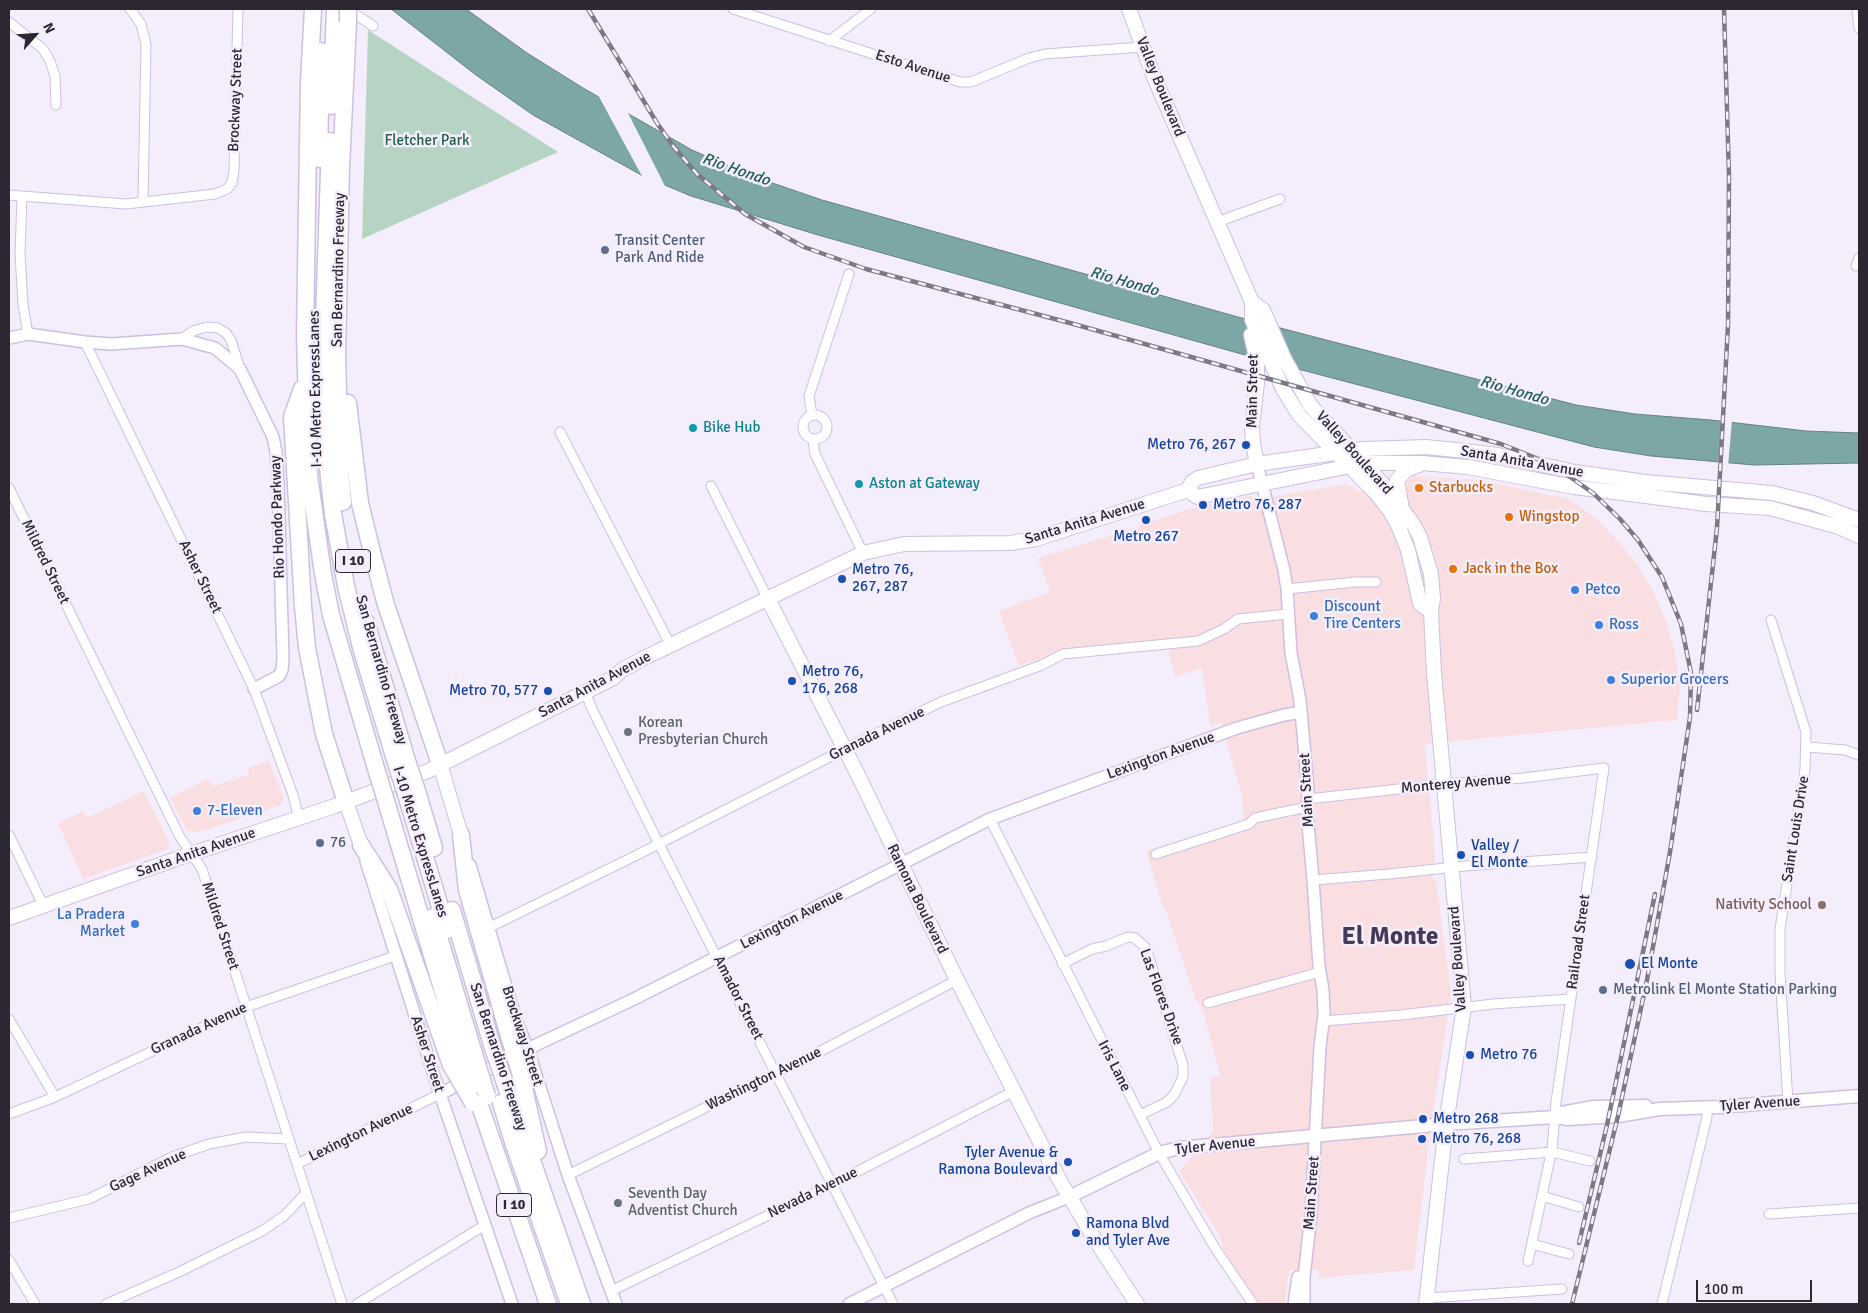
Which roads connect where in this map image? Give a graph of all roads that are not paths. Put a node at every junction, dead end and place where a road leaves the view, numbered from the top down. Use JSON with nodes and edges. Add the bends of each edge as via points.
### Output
{"nodes":[{"id":1,"x":130,"y":9,"type":"edge"},
{"id":2,"x":238,"y":9,"type":"edge"},
{"id":3,"x":313,"y":9,"type":"edge"},
{"id":4,"x":734,"y":9,"type":"edge"},
{"id":5,"x":871,"y":9,"type":"edge"},
{"id":6,"x":1130,"y":9,"type":"edge"},
{"id":7,"x":1857,"y":9,"type":"edge"},
{"id":8,"x":339,"y":12,"type":"edge"},
{"id":9,"x":9,"y":22,"type":"edge"},
{"id":10,"x":373,"y":26,"type":"dead end"},
{"id":11,"x":1859,"y":28,"type":"edge"},
{"id":12,"x":334,"y":37,"type":"junction"},
{"id":13,"x":829,"y":40,"type":"junction"},
{"id":14,"x":1142,"y":47,"type":"junction"},
{"id":15,"x":345,"y":88,"type":"junction"},
{"id":16,"x":56,"y":105,"type":"dead end"},
{"id":17,"x":9,"y":195,"type":"edge"},
{"id":18,"x":22,"y":196,"type":"junction"},
{"id":19,"x":1280,"y":199,"type":"dead end"},
{"id":20,"x":143,"y":202,"type":"junction"},
{"id":21,"x":1217,"y":222,"type":"junction"},
{"id":22,"x":849,"y":274,"type":"dead end"},
{"id":23,"x":1252,"y":302,"type":"junction"},
{"id":24,"x":1252,"y":320,"type":"junction"},
{"id":25,"x":28,"y":334,"type":"junction"},
{"id":26,"x":9,"y":338,"type":"edge"},
{"id":27,"x":182,"y":339,"type":"junction"},
{"id":28,"x":85,"y":342,"type":"junction"},
{"id":29,"x":337,"y":355,"type":"junction"},
{"id":30,"x":240,"y":369,"type":"junction"},
{"id":31,"x":305,"y":380,"type":"junction"},
{"id":32,"x":812,"y":415,"type":"junction"},
{"id":33,"x":560,"y":432,"type":"dead end"},
{"id":34,"x":814,"y":440,"type":"junction"},
{"id":35,"x":1352,"y":450,"type":"junction"},
{"id":36,"x":1334,"y":452,"type":"junction"},
{"id":37,"x":1492,"y":454,"type":"junction"},
{"id":38,"x":1365,"y":463,"type":"junction"},
{"id":39,"x":1422,"y":463,"type":"junction"},
{"id":40,"x":1257,"y":464,"type":"junction"},
{"id":41,"x":1348,"y":466,"type":"junction"},
{"id":42,"x":1468,"y":467,"type":"junction"},
{"id":43,"x":1262,"y":483,"type":"junction"},
{"id":44,"x":711,"y":486,"type":"dead end"},
{"id":45,"x":9,"y":488,"type":"edge"},
{"id":46,"x":1188,"y":490,"type":"junction"},
{"id":47,"x":1403,"y":508,"type":"junction"},
{"id":48,"x":1859,"y":520,"type":"edge"},
{"id":49,"x":1859,"y":536,"type":"edge"},
{"id":50,"x":863,"y":553,"type":"junction"},
{"id":51,"x":1376,"y":582,"type":"dead end"},
{"id":52,"x":1287,"y":589,"type":"junction"},
{"id":53,"x":768,"y":599,"type":"junction"},
{"id":54,"x":1431,"y":612,"type":"junction"},
{"id":55,"x":1288,"y":614,"type":"junction"},
{"id":56,"x":1771,"y":620,"type":"dead end"},
{"id":57,"x":672,"y":646,"type":"junction"},
{"id":58,"x":254,"y":689,"type":"junction"},
{"id":59,"x":585,"y":691,"type":"junction"},
{"id":60,"x":1301,"y":712,"type":"junction"},
{"id":61,"x":1806,"y":747,"type":"junction"},
{"id":62,"x":844,"y":750,"type":"junction"},
{"id":63,"x":1859,"y":755,"type":"edge"},
{"id":64,"x":440,"y":764,"type":"junction"},
{"id":65,"x":392,"y":767,"type":"junction"},
{"id":66,"x":1604,"y":768,"type":"joint"},
{"id":67,"x":1444,"y":784,"type":"junction"},
{"id":68,"x":401,"y":796,"type":"junction"},
{"id":69,"x":346,"y":802,"type":"junction"},
{"id":70,"x":1307,"y":803,"type":"junction"},
{"id":71,"x":299,"y":819,"type":"junction"},
{"id":72,"x":990,"y":819,"type":"junction"},
{"id":73,"x":9,"y":835,"type":"edge"},
{"id":74,"x":461,"y":835,"type":"junction"},
{"id":75,"x":659,"y":844,"type":"junction"},
{"id":76,"x":361,"y":845,"type":"junction"},
{"id":77,"x":191,"y":854,"type":"junction"},
{"id":78,"x":1156,"y":854,"type":"dead end"},
{"id":79,"x":1592,"y":857,"type":"junction"},
{"id":80,"x":900,"y":864,"type":"junction"},
{"id":81,"x":1451,"y":868,"type":"junction"},
{"id":82,"x":1313,"y":880,"type":"junction"},
{"id":83,"x":43,"y":905,"type":"junction"},
{"id":84,"x":9,"y":918,"type":"edge"},
{"id":85,"x":488,"y":928,"type":"junction"},
{"id":86,"x":395,"y":956,"type":"junction"},
{"id":87,"x":718,"y":957,"type":"junction"},
{"id":88,"x":1062,"y":964,"type":"junction"},
{"id":89,"x":1320,"y":972,"type":"junction"},
{"id":90,"x":957,"y":980,"type":"junction"},
{"id":91,"x":1571,"y":999,"type":"junction"},
{"id":92,"x":1208,"y":1003,"type":"dead end"},
{"id":93,"x":246,"y":1006,"type":"junction"},
{"id":94,"x":1464,"y":1007,"type":"junction"},
{"id":95,"x":9,"y":1019,"type":"edge"},
{"id":96,"x":1323,"y":1021,"type":"junction"},
{"id":97,"x":528,"y":1050,"type":"junction"},
{"id":98,"x":473,"y":1054,"type":"junction"},
{"id":99,"x":776,"y":1073,"type":"junction"},
{"id":100,"x":1014,"y":1092,"type":"junction"},
{"id":101,"x":440,"y":1094,"type":"junction"},
{"id":102,"x":54,"y":1096,"type":"junction"},
{"id":103,"x":1859,"y":1096,"type":"edge"},
{"id":104,"x":487,"y":1097,"type":"junction"},
{"id":105,"x":1788,"y":1102,"type":"junction"},
{"id":106,"x":1707,"y":1108,"type":"junction"},
{"id":107,"x":9,"y":1114,"type":"edge"},
{"id":108,"x":1140,"y":1115,"type":"junction"},
{"id":109,"x":1554,"y":1116,"type":"junction"},
{"id":110,"x":1446,"y":1124,"type":"junction"},
{"id":111,"x":1316,"y":1136,"type":"junction"},
{"id":112,"x":288,"y":1139,"type":"junction"},
{"id":113,"x":1552,"y":1152,"type":"junction"},
{"id":114,"x":1159,"y":1153,"type":"junction"},
{"id":115,"x":1464,"y":1159,"type":"dead end"},
{"id":116,"x":1590,"y":1161,"type":"dead end"},
{"id":117,"x":297,"y":1164,"type":"junction"},
{"id":118,"x":568,"y":1175,"type":"junction"},
{"id":119,"x":539,"y":1178,"type":"junction"},
{"id":120,"x":833,"y":1184,"type":"junction"},
{"id":121,"x":306,"y":1193,"type":"junction"},
{"id":122,"x":1068,"y":1196,"type":"junction"},
{"id":123,"x":1542,"y":1196,"type":"junction"},
{"id":124,"x":1579,"y":1207,"type":"dead end"},
{"id":125,"x":1859,"y":1208,"type":"edge"},
{"id":126,"x":1769,"y":1214,"type":"dead end"},
{"id":127,"x":9,"y":1218,"type":"edge"},
{"id":128,"x":485,"y":1225,"type":"junction"},
{"id":129,"x":1532,"y":1244,"type":"junction"},
{"id":130,"x":1569,"y":1254,"type":"dead end"},
{"id":131,"x":9,"y":1260,"type":"edge"},
{"id":132,"x":1528,"y":1260,"type":"dead end"},
{"id":133,"x":1304,"y":1265,"type":"junction"},
{"id":134,"x":884,"y":1286,"type":"junction"},
{"id":135,"x":1562,"y":1289,"type":"dead end"},
{"id":136,"x":611,"y":1291,"type":"junction"},
{"id":137,"x":1427,"y":1301,"type":"edge"},
{"id":138,"x":36,"y":1304,"type":"edge"},
{"id":139,"x":106,"y":1304,"type":"edge"},
{"id":140,"x":342,"y":1304,"type":"edge"},
{"id":141,"x":357,"y":1304,"type":"edge"},
{"id":142,"x":512,"y":1304,"type":"edge"},
{"id":143,"x":548,"y":1304,"type":"edge"},
{"id":144,"x":558,"y":1304,"type":"edge"},
{"id":145,"x":570,"y":1304,"type":"edge"},
{"id":146,"x":582,"y":1304,"type":"edge"},
{"id":147,"x":616,"y":1304,"type":"edge"},
{"id":148,"x":849,"y":1304,"type":"edge"},
{"id":149,"x":893,"y":1304,"type":"edge"},
{"id":150,"x":1137,"y":1304,"type":"edge"},
{"id":151,"x":1253,"y":1304,"type":"edge"},
{"id":152,"x":1294,"y":1304,"type":"edge"},
{"id":153,"x":1304,"y":1304,"type":"edge"},
{"id":154,"x":1662,"y":1304,"type":"edge"}],
"edges":[{"from":1,"to":20,"type":"street","via":[[141,24],[146,44]]},
{"from":2,"to":20,"type":"street","name":"Brockway Street","via":[[232,182],[227,189],[215,194]]},
{"from":3,"to":31,"type":"highway","name":"San Bernardino Freeway","number":"I 10"},
{"from":4,"to":13,"type":"street","name":"Esto Avenue"},
{"from":5,"to":13,"type":"street"},
{"from":6,"to":14,"type":"main road","name":"Valley Boulevard"},
{"from":7,"to":11,"type":"street"},
{"from":8,"to":10,"type":"street"},
{"from":8,"to":12,"type":"highway","name":"I-10 Metro ExpressLanes"},
{"from":8,"to":15,"type":"highway","name":"San Bernardino Freeway","number":"I 10"},
{"from":8,"to":65,"type":"highway","name":"I-10 Metro ExpressLanes","via":[[313,365],[318,472],[341,610],[363,692]]},
{"from":9,"to":16,"type":"street","via":[[50,61],[55,76]]},
{"from":12,"to":15,"type":"highway"},
{"from":12,"to":65,"type":"highway","name":"I-10 Metro ExpressLanes","via":[[323,350],[326,443],[346,586]]},
{"from":13,"to":14,"type":"street","name":"Esto Avenue","via":[[951,80],[971,82],[1045,54]]},
{"from":14,"to":21,"type":"main road","name":"Valley Boulevard"},
{"from":15,"to":29,"type":"highway","name":"San Bernardino Freeway","number":"I 10"},
{"from":17,"to":18,"type":"street"},
{"from":18,"to":20,"type":"street","via":[[126,204]]},
{"from":18,"to":25,"type":"street","via":[[20,254]]},
{"from":19,"to":21,"type":"street"},
{"from":21,"to":23,"type":"main road","name":"Valley Boulevard"},
{"from":22,"to":32,"type":"street","via":[[809,396]]},
{"from":23,"to":24,"type":"main road","name":"Valley Boulevard"},
{"from":23,"to":35,"type":"main road","name":"Valley Boulevard","via":[[1263,310],[1310,405]]},
{"from":24,"to":36,"type":"main road","name":"Valley Boulevard","via":[[1283,389],[1299,415]]},
{"from":24,"to":40,"type":"main road","name":"Main Street","via":[[1249,328],[1257,361],[1252,426]]},
{"from":25,"to":26,"type":"street","name":"Rio Hondo Parkway"},
{"from":25,"to":28,"type":"street","name":"Rio Hondo Parkway"},
{"from":27,"to":28,"type":"street","name":"Rio Hondo Parkway","via":[[111,344]]},
{"from":27,"to":30,"type":"street","name":"Rio Hondo Parkway","via":[[215,348]]},
{"from":27,"to":30,"type":"street","via":[[192,331],[207,327],[226,332]]},
{"from":28,"to":58,"type":"street","name":"Asher Street"},
{"from":29,"to":64,"type":"highway","via":[[346,379],[360,503],[373,556],[386,605]]},
{"from":29,"to":65,"type":"highway","name":"San Bernardino Freeway","number":"I 10","via":[[340,472],[345,523]]},
{"from":30,"to":58,"type":"street","name":"Rio Hondo Parkway","via":[[273,437],[278,483],[283,664],[279,676]]},
{"from":31,"to":65,"type":"highway","name":"San Bernardino Freeway","number":"I 10","via":[[309,475],[331,615]]},
{"from":31,"to":69,"type":"highway","via":[[292,417],[303,606],[324,734]]},
{"from":32,"to":34,"type":"street","via":[[805,419],[802,430],[806,437]]},
{"from":32,"to":34,"type":"street","via":[[823,418],[827,428],[824,436]]},
{"from":33,"to":57,"type":"street"},
{"from":34,"to":50,"type":"street","via":[[815,454]]},
{"from":35,"to":36,"type":"main road","name":"Santa Anita Avenue"},
{"from":35,"to":37,"type":"main road","name":"Santa Anita Avenue","via":[[1426,448]]},
{"from":35,"to":38,"type":"main road","name":"Valley Boulevard"},
{"from":36,"to":40,"type":"main road","name":"Santa Anita Avenue"},
{"from":36,"to":41,"type":"main road","name":"Valley Boulevard"},
{"from":37,"to":42,"type":"main road","via":[[1473,459]]},
{"from":37,"to":48,"type":"main road","name":"Santa Anita Avenue","via":[[1575,472],[1645,482],[1772,493],[1813,503]]},
{"from":38,"to":39,"type":"main road","name":"Santa Anita Avenue"},
{"from":38,"to":41,"type":"main road","name":"Santa Anita Avenue"},
{"from":38,"to":47,"type":"main road","name":"Valley Boulevard"},
{"from":39,"to":42,"type":"main road","name":"Santa Anita Avenue"},
{"from":39,"to":47,"type":"main road","via":[[1406,470],[1397,480]]},
{"from":40,"to":43,"type":"street","name":"Main Street"},
{"from":40,"to":46,"type":"main road","name":"Santa Anita Avenue","via":[[1198,478]]},
{"from":41,"to":43,"type":"main road","name":"Santa Anita Avenue"},
{"from":41,"to":54,"type":"main road","name":"Valley Boulevard","via":[[1376,493],[1398,525],[1408,550],[1420,603]]},
{"from":42,"to":49,"type":"main road","name":"Santa Anita Avenue","via":[[1574,487],[1706,504],[1770,508],[1839,527]]},
{"from":43,"to":46,"type":"main road","name":"Santa Anita Avenue","via":[[1197,497]]},
{"from":43,"to":52,"type":"street","name":"Main Street"},
{"from":44,"to":53,"type":"street","name":"Ramona Boulevard"},
{"from":45,"to":77,"type":"street","name":"Mildred Street","via":[[177,832]]},
{"from":46,"to":50,"type":"main road","name":"Santa Anita Avenue","via":[[1036,540],[904,544]]},
{"from":47,"to":54,"type":"main road","name":"Valley Boulevard","via":[[1426,554],[1431,574]]},
{"from":50,"to":53,"type":"main road","name":"Santa Anita Avenue"},
{"from":51,"to":52,"type":"street"},
{"from":52,"to":55,"type":"street","name":"Main Street"},
{"from":53,"to":57,"type":"main road","name":"Santa Anita Avenue"},
{"from":53,"to":62,"type":"main road","name":"Ramona Boulevard"},
{"from":54,"to":67,"type":"main road","name":"Valley Boulevard"},
{"from":55,"to":60,"type":"street","name":"Main Street"},
{"from":55,"to":62,"type":"street","name":"Granada Avenue","via":[[1238,619],[1198,641],[1063,654],[1042,665],[940,702]]},
{"from":56,"to":61,"type":"street","name":"Saint Louis Drive","via":[[1806,732]]},
{"from":57,"to":59,"type":"main road","name":"Santa Anita Avenue"},
{"from":58,"to":71,"type":"street","name":"Asher Street"},
{"from":59,"to":64,"type":"main road","name":"Santa Anita Avenue"},
{"from":59,"to":75,"type":"street","name":"Amador Street"},
{"from":60,"to":70,"type":"street","name":"Main Street"},
{"from":60,"to":72,"type":"street","name":"Lexington Avenue","via":[[1245,726]]},
{"from":61,"to":63,"type":"street","via":[[1845,750]]},
{"from":61,"to":105,"type":"street","name":"Saint Louis Drive","via":[[1780,929]]},
{"from":62,"to":75,"type":"street","name":"Granada Avenue"},
{"from":62,"to":80,"type":"main road","name":"Ramona Boulevard"},
{"from":64,"to":69,"type":"main road","name":"Santa Anita Avenue"},
{"from":64,"to":74,"type":"main road","name":"Brockway Street"},
{"from":65,"to":68,"type":"highway","name":"San Bernardino Freeway","number":"I 10","bridge":true},
{"from":65,"to":68,"type":"highway","name":"San Bernardino Freeway","number":"I 10","bridge":true},
{"from":66,"to":67,"type":"street","name":"Monterey Avenue"},
{"from":66,"to":79,"type":"street","name":"Railroad Street"},
{"from":67,"to":70,"type":"street","name":"Monterey Avenue"},
{"from":67,"to":81,"type":"main road","name":"Valley Boulevard"},
{"from":68,"to":98,"type":"highway","name":"San Bernardino Freeway","number":"I 10"},
{"from":68,"to":98,"type":"highway","name":"San Bernardino Freeway","number":"I 10"},
{"from":69,"to":71,"type":"main road","name":"Santa Anita Avenue"},
{"from":69,"to":76,"type":"main road","name":"Asher Street"},
{"from":70,"to":78,"type":"street","name":"Monterey Avenue"},
{"from":70,"to":82,"type":"street","name":"Main Street"},
{"from":71,"to":77,"type":"main road","name":"Santa Anita Avenue"},
{"from":72,"to":80,"type":"street","name":"Lexington Avenue"},
{"from":72,"to":88,"type":"street","name":"Iris Lane"},
{"from":73,"to":83,"type":"street"},
{"from":74,"to":85,"type":"street","name":"Brockway Street"},
{"from":74,"to":119,"type":"highway","bridge":true,"via":[[467,890],[522,1079],[538,1147]]},
{"from":75,"to":85,"type":"street","name":"Granada Avenue"},
{"from":75,"to":87,"type":"street","name":"Amador Street"},
{"from":76,"to":86,"type":"street","name":"Asher Street"},
{"from":76,"to":98,"type":"highway","via":[[389,888]]},
{"from":77,"to":83,"type":"main road","name":"Santa Anita Avenue"},
{"from":77,"to":93,"type":"street","name":"Mildred Street","via":[[202,869]]},
{"from":79,"to":81,"type":"street"},
{"from":79,"to":91,"type":"street","name":"Railroad Street"},
{"from":80,"to":87,"type":"street","name":"Lexington Avenue"},
{"from":80,"to":90,"type":"main road","name":"Ramona Boulevard"},
{"from":81,"to":82,"type":"street"},
{"from":81,"to":94,"type":"main road","name":"Valley Boulevard"},
{"from":82,"to":89,"type":"street","name":"Main Street"},
{"from":83,"to":84,"type":"main road","name":"Santa Anita Avenue"},
{"from":85,"to":97,"type":"street","name":"Brockway Street"},
{"from":86,"to":93,"type":"street","name":"Granada Avenue"},
{"from":86,"to":101,"type":"street","name":"Asher Street"},
{"from":87,"to":97,"type":"street","name":"Lexington Avenue"},
{"from":87,"to":99,"type":"street","name":"Amador Street"},
{"from":88,"to":108,"type":"street","name":"Iris Lane"},
{"from":88,"to":108,"type":"street","name":"Las Flores Drive","via":[[1092,949],[1128,937],[1135,938],[1146,948],[1184,1065],[1183,1077],[1174,1095]]},
{"from":89,"to":92,"type":"street"},
{"from":89,"to":96,"type":"street","name":"Main Street"},
{"from":90,"to":99,"type":"street","name":"Washington Avenue"},
{"from":90,"to":100,"type":"main road","name":"Ramona Boulevard"},
{"from":91,"to":94,"type":"street"},
{"from":91,"to":109,"type":"street","name":"Railroad Street"},
{"from":93,"to":102,"type":"street","name":"Granada Avenue"},
{"from":93,"to":112,"type":"street","name":"Mildred Street"},
{"from":94,"to":96,"type":"street"},
{"from":94,"to":110,"type":"main road","name":"Valley Boulevard"},
{"from":95,"to":102,"type":"street"},
{"from":96,"to":111,"type":"street","name":"Main Street"},
{"from":97,"to":101,"type":"street","name":"Lexington Avenue"},
{"from":97,"to":118,"type":"street","name":"Brockway Street"},
{"from":98,"to":104,"type":"highway","name":"San Bernardino Freeway","number":"I 10","bridge":true},
{"from":98,"to":104,"type":"highway","name":"San Bernardino Freeway","number":"I 10","bridge":true},
{"from":99,"to":118,"type":"street","name":"Washington Avenue"},
{"from":99,"to":120,"type":"street","name":"Amador Street"},
{"from":100,"to":120,"type":"street","name":"Nevada Avenue"},
{"from":100,"to":122,"type":"main road","name":"Ramona Boulevard"},
{"from":101,"to":117,"type":"street","name":"Lexington Avenue"},
{"from":101,"to":128,"type":"street","name":"Asher Street"},
{"from":102,"to":107,"type":"street","name":"Granada Avenue"},
{"from":103,"to":105,"type":"main road","name":"Tyler Avenue"},
{"from":104,"to":119,"type":"highway","name":"San Bernardino Freeway","number":"I 10"},
{"from":104,"to":143,"type":"highway","name":"San Bernardino Freeway","number":"I 10"},
{"from":104,"to":144,"type":"highway"},
{"from":104,"to":145,"type":"highway","via":[[516,1151]]},
{"from":105,"to":106,"type":"main road","name":"Tyler Avenue"},
{"from":106,"to":109,"type":"main road","name":"Tyler Avenue","via":[[1660,1109],[1568,1119]]},
{"from":106,"to":154,"type":"street"},
{"from":108,"to":114,"type":"street","name":"Iris Lane"},
{"from":109,"to":110,"type":"main road","name":"Tyler Avenue"},
{"from":109,"to":113,"type":"street","name":"Railroad Street"},
{"from":110,"to":111,"type":"main road","name":"Tyler Avenue"},
{"from":110,"to":137,"type":"main road","name":"Valley Boulevard"},
{"from":111,"to":114,"type":"main road","name":"Tyler Avenue","via":[[1179,1148]]},
{"from":111,"to":133,"type":"street","name":"Main Street","via":[[1310,1236]]},
{"from":112,"to":117,"type":"street","name":"Mildred Street"},
{"from":112,"to":127,"type":"street","name":"Gage Avenue","via":[[246,1137],[208,1144],[172,1157],[89,1199]]},
{"from":113,"to":115,"type":"street"},
{"from":113,"to":116,"type":"street"},
{"from":113,"to":123,"type":"street","name":"Railroad Street"},
{"from":114,"to":122,"type":"main road","name":"Tyler Avenue"},
{"from":114,"to":151,"type":"street","name":"Iris Lane","via":[[1214,1248]]},
{"from":117,"to":121,"type":"street","name":"Mildred Street"},
{"from":118,"to":136,"type":"street","name":"Brockway Street"},
{"from":119,"to":146,"type":"highway","name":"San Bernardino Freeway","number":"I 10"},
{"from":120,"to":134,"type":"street","name":"Amador Street"},
{"from":120,"to":136,"type":"street","name":"Nevada Avenue"},
{"from":121,"to":139,"type":"street","via":[[284,1216],[262,1231]]},
{"from":121,"to":140,"type":"street","name":"Mildred Street"},
{"from":122,"to":134,"type":"street","name":"Tyler Avenue"},
{"from":122,"to":150,"type":"main road","name":"Ramona Boulevard"},
{"from":123,"to":124,"type":"street"},
{"from":123,"to":129,"type":"street","name":"Railroad Street"},
{"from":125,"to":126,"type":"street"},
{"from":128,"to":141,"type":"street"},
{"from":128,"to":142,"type":"street","name":"Asher Street"},
{"from":129,"to":130,"type":"street"},
{"from":129,"to":132,"type":"street","name":"Railroad Street"},
{"from":131,"to":138,"type":"street"},
{"from":133,"to":152,"type":"street","name":"Main Street","via":[[1298,1276]]},
{"from":133,"to":153,"type":"street","name":"Main Street"},
{"from":134,"to":148,"type":"street","name":"Tyler Avenue"},
{"from":134,"to":149,"type":"street","name":"Amador Street"},
{"from":135,"to":137,"type":"street"},
{"from":136,"to":147,"type":"street","name":"Brockway Street"}]}
